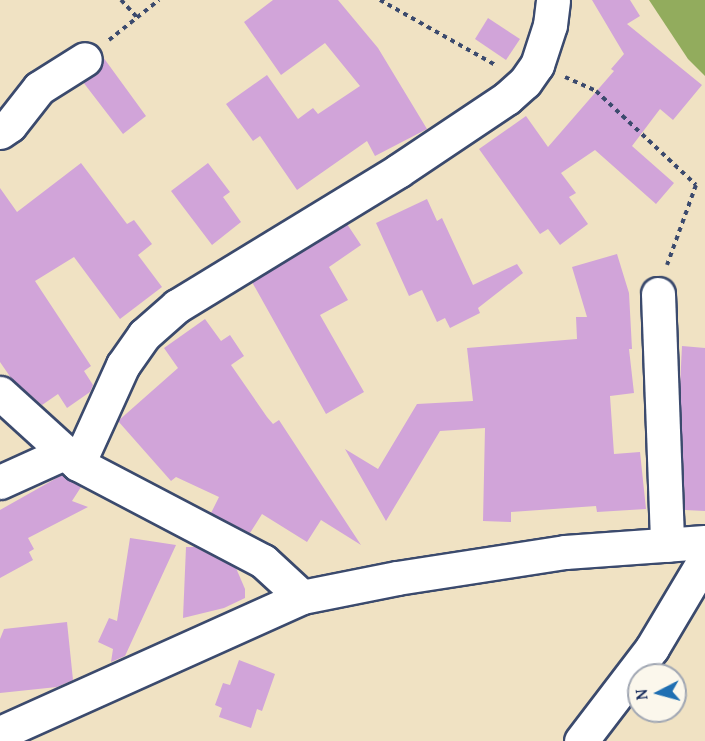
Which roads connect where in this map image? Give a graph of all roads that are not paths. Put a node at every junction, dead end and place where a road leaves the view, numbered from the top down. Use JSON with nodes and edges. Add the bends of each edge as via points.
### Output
{"nodes":[{"id":1,"x":553,"y":0,"type":"edge"},
{"id":2,"x":85,"y":59,"type":"road end"},
{"id":3,"x":0,"y":132,"type":"edge"},
{"id":4,"x":658,"y":294,"type":"road end"},
{"id":5,"x":0,"y":393,"type":"edge"},
{"id":6,"x":72,"y":458,"type":"junction"},
{"id":7,"x":0,"y":482,"type":"edge"},
{"id":8,"x":705,"y":542,"type":"edge"},
{"id":9,"x":667,"y":545,"type":"junction"},
{"id":10,"x":705,"y":559,"type":"edge"},
{"id":11,"x":302,"y":597,"type":"junction"},
{"id":12,"x":0,"y":733,"type":"edge"},
{"id":13,"x":580,"y":741,"type":"edge"}],
"edges":[{"from":1,"to":6,"type":"street","via":[[550,25],[531,74],[464,129],[177,306],[144,335]]},
{"from":2,"to":3,"type":"street","via":[[39,88]]},
{"from":4,"to":9,"type":"street"},
{"from":5,"to":6,"type":"street"},
{"from":6,"to":7,"type":"street"},
{"from":6,"to":11,"type":"street","via":[[263,561]]},
{"from":8,"to":9,"type":"street"},
{"from":9,"to":11,"type":"street","via":[[565,552]]},
{"from":10,"to":13,"type":"street","via":[[652,648]]},
{"from":11,"to":12,"type":"street"}]}
